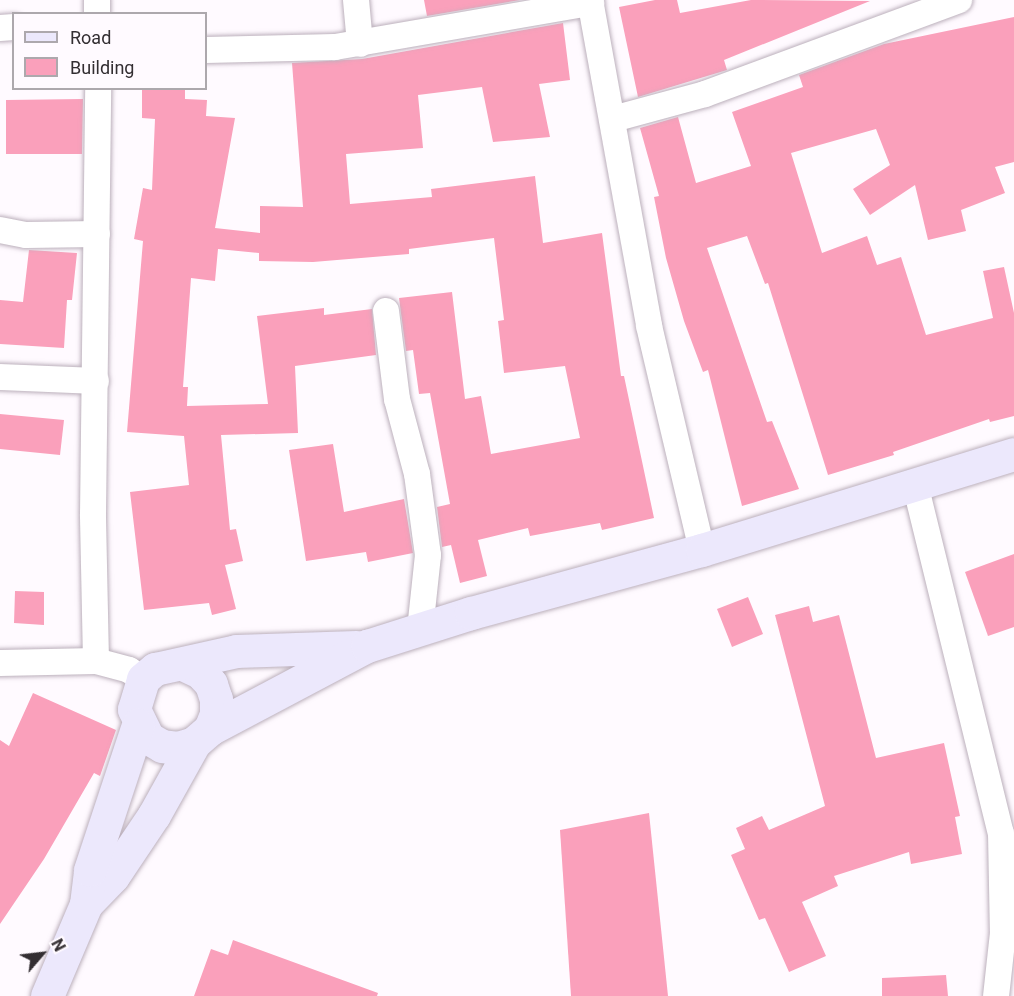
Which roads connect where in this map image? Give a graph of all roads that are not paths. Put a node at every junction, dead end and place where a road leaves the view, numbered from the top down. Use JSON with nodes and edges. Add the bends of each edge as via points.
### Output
{"nodes":[{"id":1,"x":356,"y":0,"type":"edge"},
{"id":2,"x":959,"y":0,"type":"edge"},
{"id":3,"x":590,"y":2,"type":"edge"},
{"id":4,"x":360,"y":44,"type":"junction"},
{"id":5,"x":207,"y":50,"type":"edge"},
{"id":6,"x":98,"y":90,"type":"edge"},
{"id":7,"x":613,"y":119,"type":"junction"},
{"id":8,"x":0,"y":230,"type":"edge"},
{"id":9,"x":98,"y":234,"type":"junction"},
{"id":10,"x":386,"y":311,"type":"dead end"},
{"id":11,"x":0,"y":377,"type":"edge"},
{"id":12,"x":96,"y":381,"type":"junction"},
{"id":13,"x":1014,"y":454,"type":"edge"},
{"id":14,"x":915,"y":484,"type":"junction"},
{"id":15,"x":702,"y":550,"type":"junction"},
{"id":16,"x":420,"y":630,"type":"junction"},
{"id":17,"x":367,"y":646,"type":"junction"},
{"id":18,"x":96,"y":661,"type":"junction"},
{"id":19,"x":0,"y":663,"type":"edge"},
{"id":20,"x":185,"y":665,"type":"junction"},
{"id":21,"x":143,"y":679,"type":"junction"},
{"id":22,"x":138,"y":725,"type":"junction"},
{"id":23,"x":202,"y":736,"type":"junction"},
{"id":24,"x":86,"y":904,"type":"junction"},
{"id":25,"x":47,"y":996,"type":"edge"},
{"id":26,"x":996,"y":996,"type":"edge"}],
"edges":[{"from":1,"to":4,"type":"street"},
{"from":2,"to":7,"type":"street","via":[[705,94]]},
{"from":3,"to":4,"type":"street"},
{"from":3,"to":7,"type":"street"},
{"from":4,"to":5,"type":"street"},
{"from":6,"to":9,"type":"street"},
{"from":7,"to":15,"type":"street","via":[[649,326]]},
{"from":8,"to":9,"type":"street","via":[[26,235]]},
{"from":9,"to":12,"type":"street"},
{"from":10,"to":16,"type":"street","via":[[397,399],[417,474],[428,555]]},
{"from":11,"to":12,"type":"street"},
{"from":12,"to":18,"type":"street"},
{"from":13,"to":14,"type":"street"},
{"from":14,"to":15,"type":"street"},
{"from":14,"to":26,"type":"street","via":[[1001,833],[1003,933]]},
{"from":15,"to":16,"type":"street"},
{"from":16,"to":17,"type":"street"},
{"from":17,"to":20,"type":"street","via":[[236,651]]},
{"from":17,"to":23,"type":"street"},
{"from":18,"to":19,"type":"street"},
{"from":18,"to":21,"type":"street","via":[[129,670]]},
{"from":20,"to":21,"type":"street","via":[[155,669]]},
{"from":20,"to":23,"type":"street","via":[[200,672],[214,691],[216,714]]},
{"from":21,"to":22,"type":"street","via":[[134,710]]},
{"from":22,"to":23,"type":"street","via":[[148,738],[162,746],[178,748]]},
{"from":22,"to":24,"type":"street","via":[[90,870]]},
{"from":23,"to":24,"type":"street","via":[[131,850]]},
{"from":24,"to":25,"type":"street"}]}
